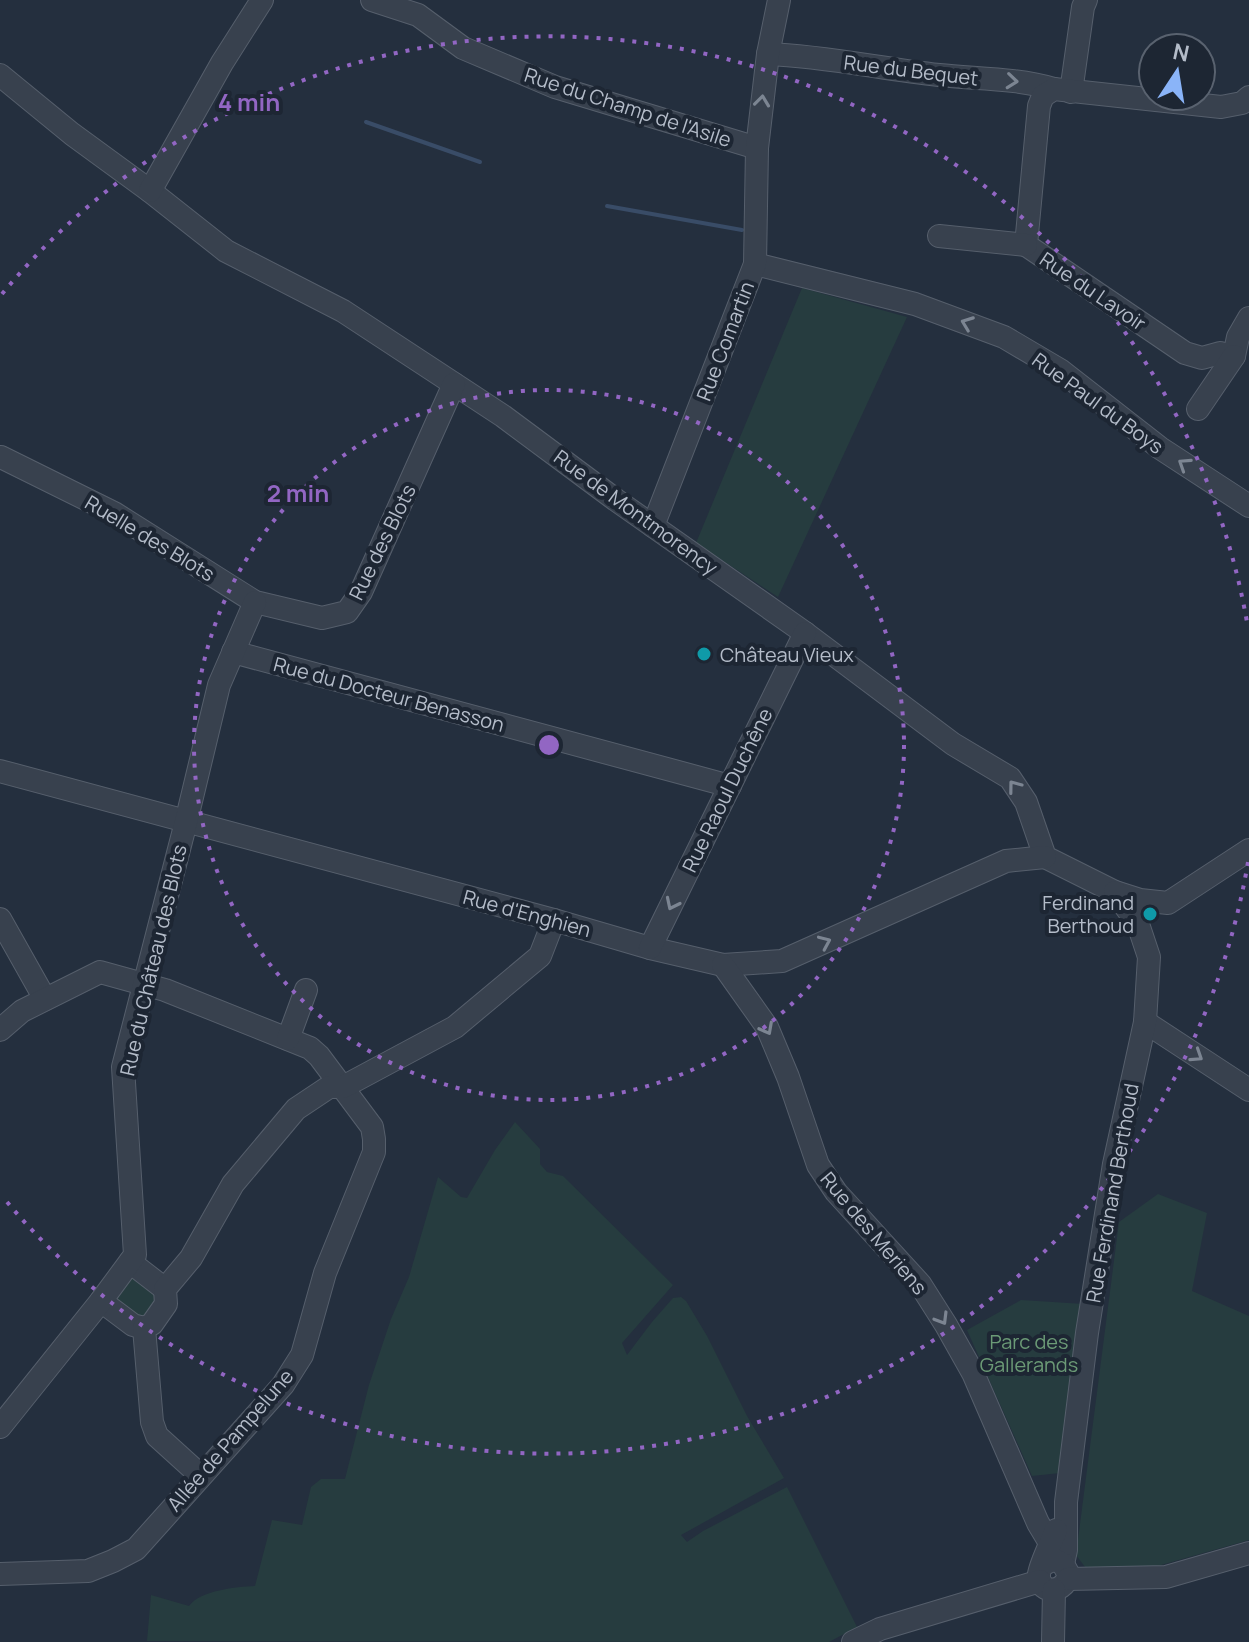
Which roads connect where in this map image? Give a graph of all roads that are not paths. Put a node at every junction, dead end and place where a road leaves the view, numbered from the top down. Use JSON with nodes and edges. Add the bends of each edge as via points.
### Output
{"nodes":[{"id":1,"x":262,"y":0,"type":"edge"},
{"id":2,"x":372,"y":0,"type":"edge"},
{"id":3,"x":779,"y":0,"type":"edge"},
{"id":4,"x":1086,"y":0,"type":"edge"},
{"id":5,"x":768,"y":54,"type":"junction"},
{"id":6,"x":0,"y":75,"type":"edge"},
{"id":7,"x":1063,"y":90,"type":"junction"},
{"id":8,"x":1249,"y":97,"type":"edge"},
{"id":9,"x":757,"y":148,"type":"junction"},
{"id":10,"x":150,"y":191,"type":"junction"},
{"id":11,"x":939,"y":236,"type":"dead end"},
{"id":12,"x":1026,"y":245,"type":"junction"},
{"id":13,"x":755,"y":264,"type":"junction"},
{"id":14,"x":1249,"y":318,"type":"edge"},
{"id":15,"x":1234,"y":356,"type":"junction"},
{"id":16,"x":454,"y":384,"type":"junction"},
{"id":17,"x":1198,"y":409,"type":"dead end"},
{"id":18,"x":1,"y":457,"type":"edge"},
{"id":19,"x":1249,"y":506,"type":"edge"},
{"id":20,"x":653,"y":526,"type":"junction"},
{"id":21,"x":255,"y":602,"type":"junction"},
{"id":22,"x":805,"y":633,"type":"junction"},
{"id":23,"x":233,"y":652,"type":"junction"},
{"id":24,"x":0,"y":771,"type":"edge"},
{"id":25,"x":730,"y":786,"type":"junction"},
{"id":26,"x":186,"y":822,"type":"junction"},
{"id":27,"x":1249,"y":850,"type":"edge"},
{"id":28,"x":1045,"y":857,"type":"junction"},
{"id":29,"x":1115,"y":892,"type":"junction"},
{"id":30,"x":1168,"y":903,"type":"junction"},
{"id":31,"x":0,"y":919,"type":"edge"},
{"id":32,"x":554,"y":920,"type":"junction"},
{"id":33,"x":650,"y":948,"type":"junction"},
{"id":34,"x":1149,"y":957,"type":"junction"},
{"id":35,"x":723,"y":965,"type":"junction"},
{"id":36,"x":145,"y":984,"type":"junction"},
{"id":37,"x":306,"y":990,"type":"dead end"},
{"id":38,"x":45,"y":999,"type":"junction"},
{"id":39,"x":1145,"y":1022,"type":"junction"},
{"id":40,"x":0,"y":1030,"type":"edge"},
{"id":41,"x":288,"y":1039,"type":"junction"},
{"id":42,"x":343,"y":1087,"type":"junction"},
{"id":43,"x":1249,"y":1090,"type":"edge"},
{"id":44,"x":130,"y":1262,"type":"junction"},
{"id":45,"x":165,"y":1289,"type":"junction"},
{"id":46,"x":101,"y":1301,"type":"junction"},
{"id":47,"x":144,"y":1328,"type":"junction"},
{"id":48,"x":0,"y":1427,"type":"edge"},
{"id":49,"x":200,"y":1475,"type":"junction"},
{"id":50,"x":1066,"y":1502,"type":"junction"},
{"id":51,"x":1050,"y":1543,"type":"junction"},
{"id":52,"x":1249,"y":1553,"type":"edge"},
{"id":53,"x":0,"y":1574,"type":"edge"},
{"id":54,"x":1053,"y":1576,"type":"junction"},
{"id":55,"x":853,"y":1642,"type":"edge"},
{"id":56,"x":1053,"y":1642,"type":"edge"}],
"edges":[{"from":1,"to":10,"type":"street"},
{"from":2,"to":9,"type":"street","name":"Rue du Champ de l'Asile","via":[[418,15],[463,48],[555,87]]},
{"from":3,"to":5,"type":"street","name":"Rue Comartin"},
{"from":4,"to":7,"type":"street","name":"Rue du Lavoir"},
{"from":5,"to":7,"type":"street","name":"Rue du Bequet","one_way":true},
{"from":9,"to":5,"type":"street","name":"Rue Comartin","one_way":true},
{"from":6,"to":10,"type":"street","name":"Rue de Montmorency"},
{"from":7,"to":8,"type":"street","via":[[1221,107]]},
{"from":7,"to":12,"type":"street","name":"Rue du Lavoir","via":[[1043,96],[1039,106]]},
{"from":9,"to":13,"type":"street","name":"Rue Comartin"},
{"from":10,"to":16,"type":"street","name":"Rue de Montmorency","via":[[226,251],[343,311]]},
{"from":11,"to":12,"type":"street"},
{"from":12,"to":15,"type":"street","name":"Rue du Lavoir","via":[[1185,353]]},
{"from":19,"to":13,"type":"street","name":"Rue Paul du Boys","one_way":true,"via":[[1160,448],[1060,370],[1004,337],[915,304]]},
{"from":13,"to":20,"type":"street","name":"Rue Comartin"},
{"from":14,"to":15,"type":"street"},
{"from":15,"to":17,"type":"street"},
{"from":16,"to":20,"type":"street","name":"Rue de Montmorency"},
{"from":16,"to":21,"type":"street","name":"Rue des Blots","via":[[361,592],[347,612],[322,618]]},
{"from":18,"to":21,"type":"street","name":"Ruelle des Blots","via":[[114,513]]},
{"from":20,"to":22,"type":"street","name":"Rue de Montmorency"},
{"from":21,"to":23,"type":"street","name":"Rue du Château des Blots"},
{"from":22,"to":25,"type":"street","name":"Rue Raoul Duchêne"},
{"from":28,"to":22,"type":"street","name":"Rue de Montmorency","one_way":true,"via":[[1026,802],[1010,778],[953,744]]},
{"from":23,"to":25,"type":"street","name":"Rue du Docteur Benasson"},
{"from":23,"to":26,"type":"street","name":"Rue du Château des Blots","via":[[219,685]]},
{"from":24,"to":26,"type":"street","name":"Rue d'Enghien"},
{"from":25,"to":33,"type":"street","name":"Rue Raoul Duchêne","one_way":true},
{"from":26,"to":32,"type":"street","name":"Rue d'Enghien"},
{"from":26,"to":36,"type":"street","name":"Rue du Château des Blots"},
{"from":27,"to":30,"type":"street"},
{"from":28,"to":29,"type":"street"},
{"from":35,"to":28,"type":"street","name":"Rue d'Enghien","one_way":true,"via":[[782,961],[1006,861]]},
{"from":29,"to":30,"type":"street"},
{"from":29,"to":34,"type":"street","name":"Rue Ferdinand Berthoud","via":[[1138,924]]},
{"from":30,"to":34,"type":"street","via":[[1153,929]]},
{"from":31,"to":38,"type":"street"},
{"from":32,"to":33,"type":"street","name":"Rue d'Enghien"},
{"from":32,"to":42,"type":"street","via":[[540,956],[455,1027]]},
{"from":33,"to":35,"type":"street","name":"Rue d'Enghien"},
{"from":34,"to":39,"type":"street","name":"Rue Ferdinand Berthoud"},
{"from":35,"to":51,"type":"street","name":"Rue des Meriens","one_way":true,"via":[[767,1027],[818,1165],[920,1284],[953,1337]]},
{"from":36,"to":38,"type":"street","name":"Allée de Pampelune","via":[[100,972]]},
{"from":36,"to":41,"type":"street","name":"Allée de Pampelune"},
{"from":36,"to":44,"type":"street","name":"Rue du Château des Blots","via":[[122,1078],[135,1255]]},
{"from":37,"to":41,"type":"street"},
{"from":38,"to":40,"type":"street","name":"Allée de Pampelune"},
{"from":39,"to":43,"type":"street","one_way":true},
{"from":39,"to":50,"type":"street","name":"Rue Ferdinand Berthoud","via":[[1112,1179]]},
{"from":41,"to":42,"type":"street","name":"Allée de Pampelune","via":[[310,1048]]},
{"from":42,"to":45,"type":"street","via":[[329,1087],[296,1109],[233,1184],[191,1258]]},
{"from":42,"to":49,"type":"street","name":"Allée de Pampelune","via":[[372,1127],[374,1152],[325,1273],[302,1355],[283,1385]]},
{"from":44,"to":45,"type":"street"},
{"from":44,"to":46,"type":"street"},
{"from":45,"to":47,"type":"street","via":[[166,1304]]},
{"from":46,"to":47,"type":"street"},
{"from":46,"to":48,"type":"street"},
{"from":47,"to":49,"type":"street","via":[[157,1436]]},
{"from":49,"to":53,"type":"street","name":"Allée de Pampelune","via":[[136,1549],[113,1561],[88,1571]]},
{"from":50,"to":51,"type":"street","name":"Rue Ferdinand Berthoud"},
{"from":50,"to":54,"type":"street","name":"Rue Ferdinand Berthoud","via":[[1066,1550]]},
{"from":51,"to":54,"type":"street","name":"Rue Ferdinand Berthoud"},
{"from":52,"to":54,"type":"street","via":[[1166,1577]]},
{"from":54,"to":55,"type":"street"},
{"from":54,"to":56,"type":"street"}]}
